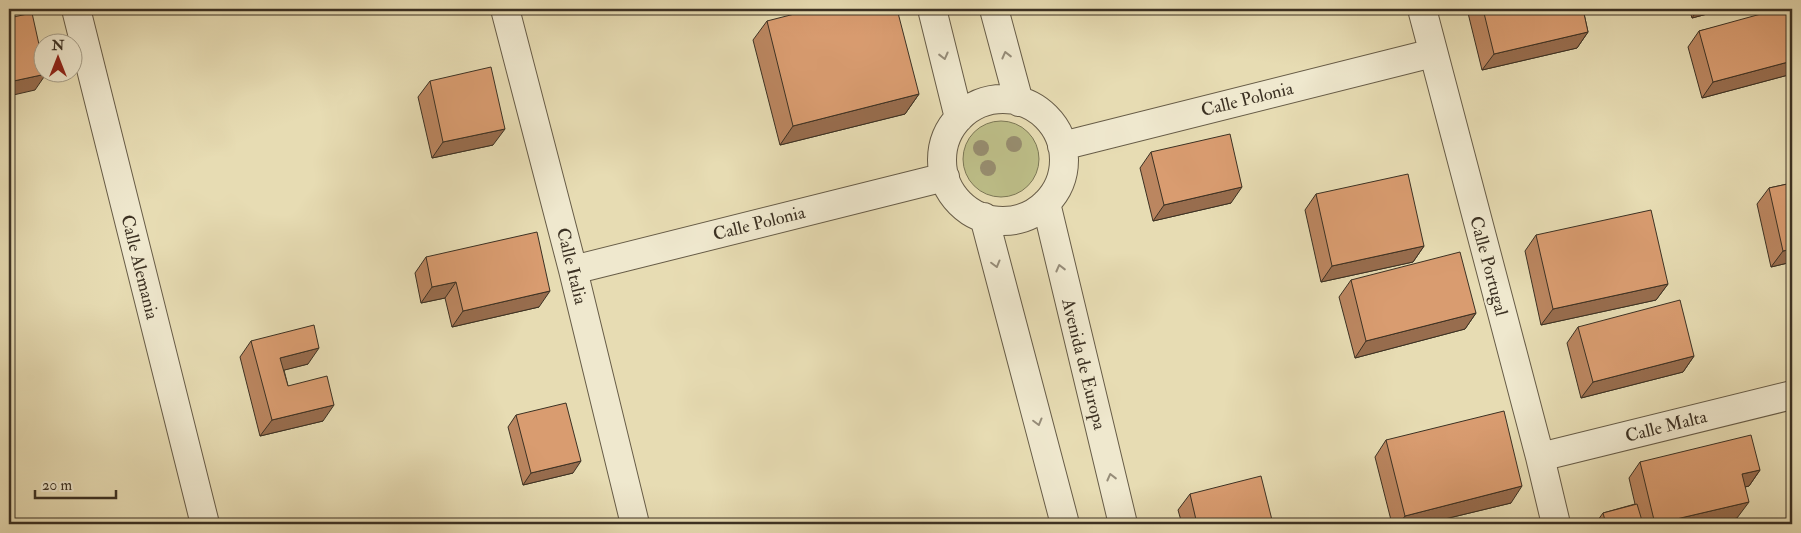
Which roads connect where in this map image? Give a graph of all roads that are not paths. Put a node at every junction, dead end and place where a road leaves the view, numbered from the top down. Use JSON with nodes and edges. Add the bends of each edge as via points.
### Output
{"nodes":[{"id":1,"x":76,"y":9,"type":"edge"},
{"id":2,"x":505,"y":9,"type":"edge"},
{"id":3,"x":932,"y":9,"type":"edge"},
{"id":4,"x":994,"y":9,"type":"edge"},
{"id":5,"x":1422,"y":9,"type":"edge"},
{"id":6,"x":1433,"y":53,"type":"junction"},
{"id":7,"x":1019,"y":102,"type":"junction"},
{"id":8,"x":959,"y":118,"type":"junction"},
{"id":9,"x":1062,"y":146,"type":"junction"},
{"id":10,"x":945,"y":176,"type":"junction"},
{"id":11,"x":1046,"y":203,"type":"junction"},
{"id":12,"x":984,"y":217,"type":"junction"},
{"id":13,"x":573,"y":270,"type":"junction"},
{"id":14,"x":1792,"y":395,"type":"edge"},
{"id":15,"x":1540,"y":457,"type":"junction"},
{"id":16,"x":205,"y":524,"type":"edge"},
{"id":17,"x":635,"y":524,"type":"edge"},
{"id":18,"x":1064,"y":524,"type":"edge"},
{"id":19,"x":1123,"y":524,"type":"edge"},
{"id":20,"x":1556,"y":524,"type":"edge"}],
"edges":[{"from":1,"to":16,"type":"street","name":"Calle Alemania"},
{"from":2,"to":13,"type":"street","name":"Calle Italia"},
{"from":3,"to":8,"type":"street","one_way":true},
{"from":7,"to":4,"type":"street","one_way":true},
{"from":5,"to":6,"type":"street","name":"Calle Portugal"},
{"from":6,"to":9,"type":"street","name":"Calle Polonia"},
{"from":6,"to":15,"type":"street","name":"Calle Portugal"},
{"from":7,"to":8,"type":"street","via":[[1003,97],[972,106]]},
{"from":7,"to":9,"type":"street","via":[[1035,106],[1058,128]]},
{"from":8,"to":10,"type":"street","via":[[949,128],[940,160]]},
{"from":9,"to":11,"type":"street","via":[[1066,160],[1058,191]]},
{"from":10,"to":12,"type":"street","via":[[949,191],[972,214]]},
{"from":10,"to":13,"type":"street","name":"Calle Polonia"},
{"from":11,"to":12,"type":"street","via":[[1035,214],[1003,222]]},
{"from":19,"to":11,"type":"street","name":"Avenida de Europa","one_way":true},
{"from":12,"to":18,"type":"street","one_way":true},
{"from":13,"to":17,"type":"street","name":"Calle Italia"},
{"from":14,"to":15,"type":"street","name":"Calle Malta"},
{"from":15,"to":20,"type":"street","name":"Calle Portugal"}]}
